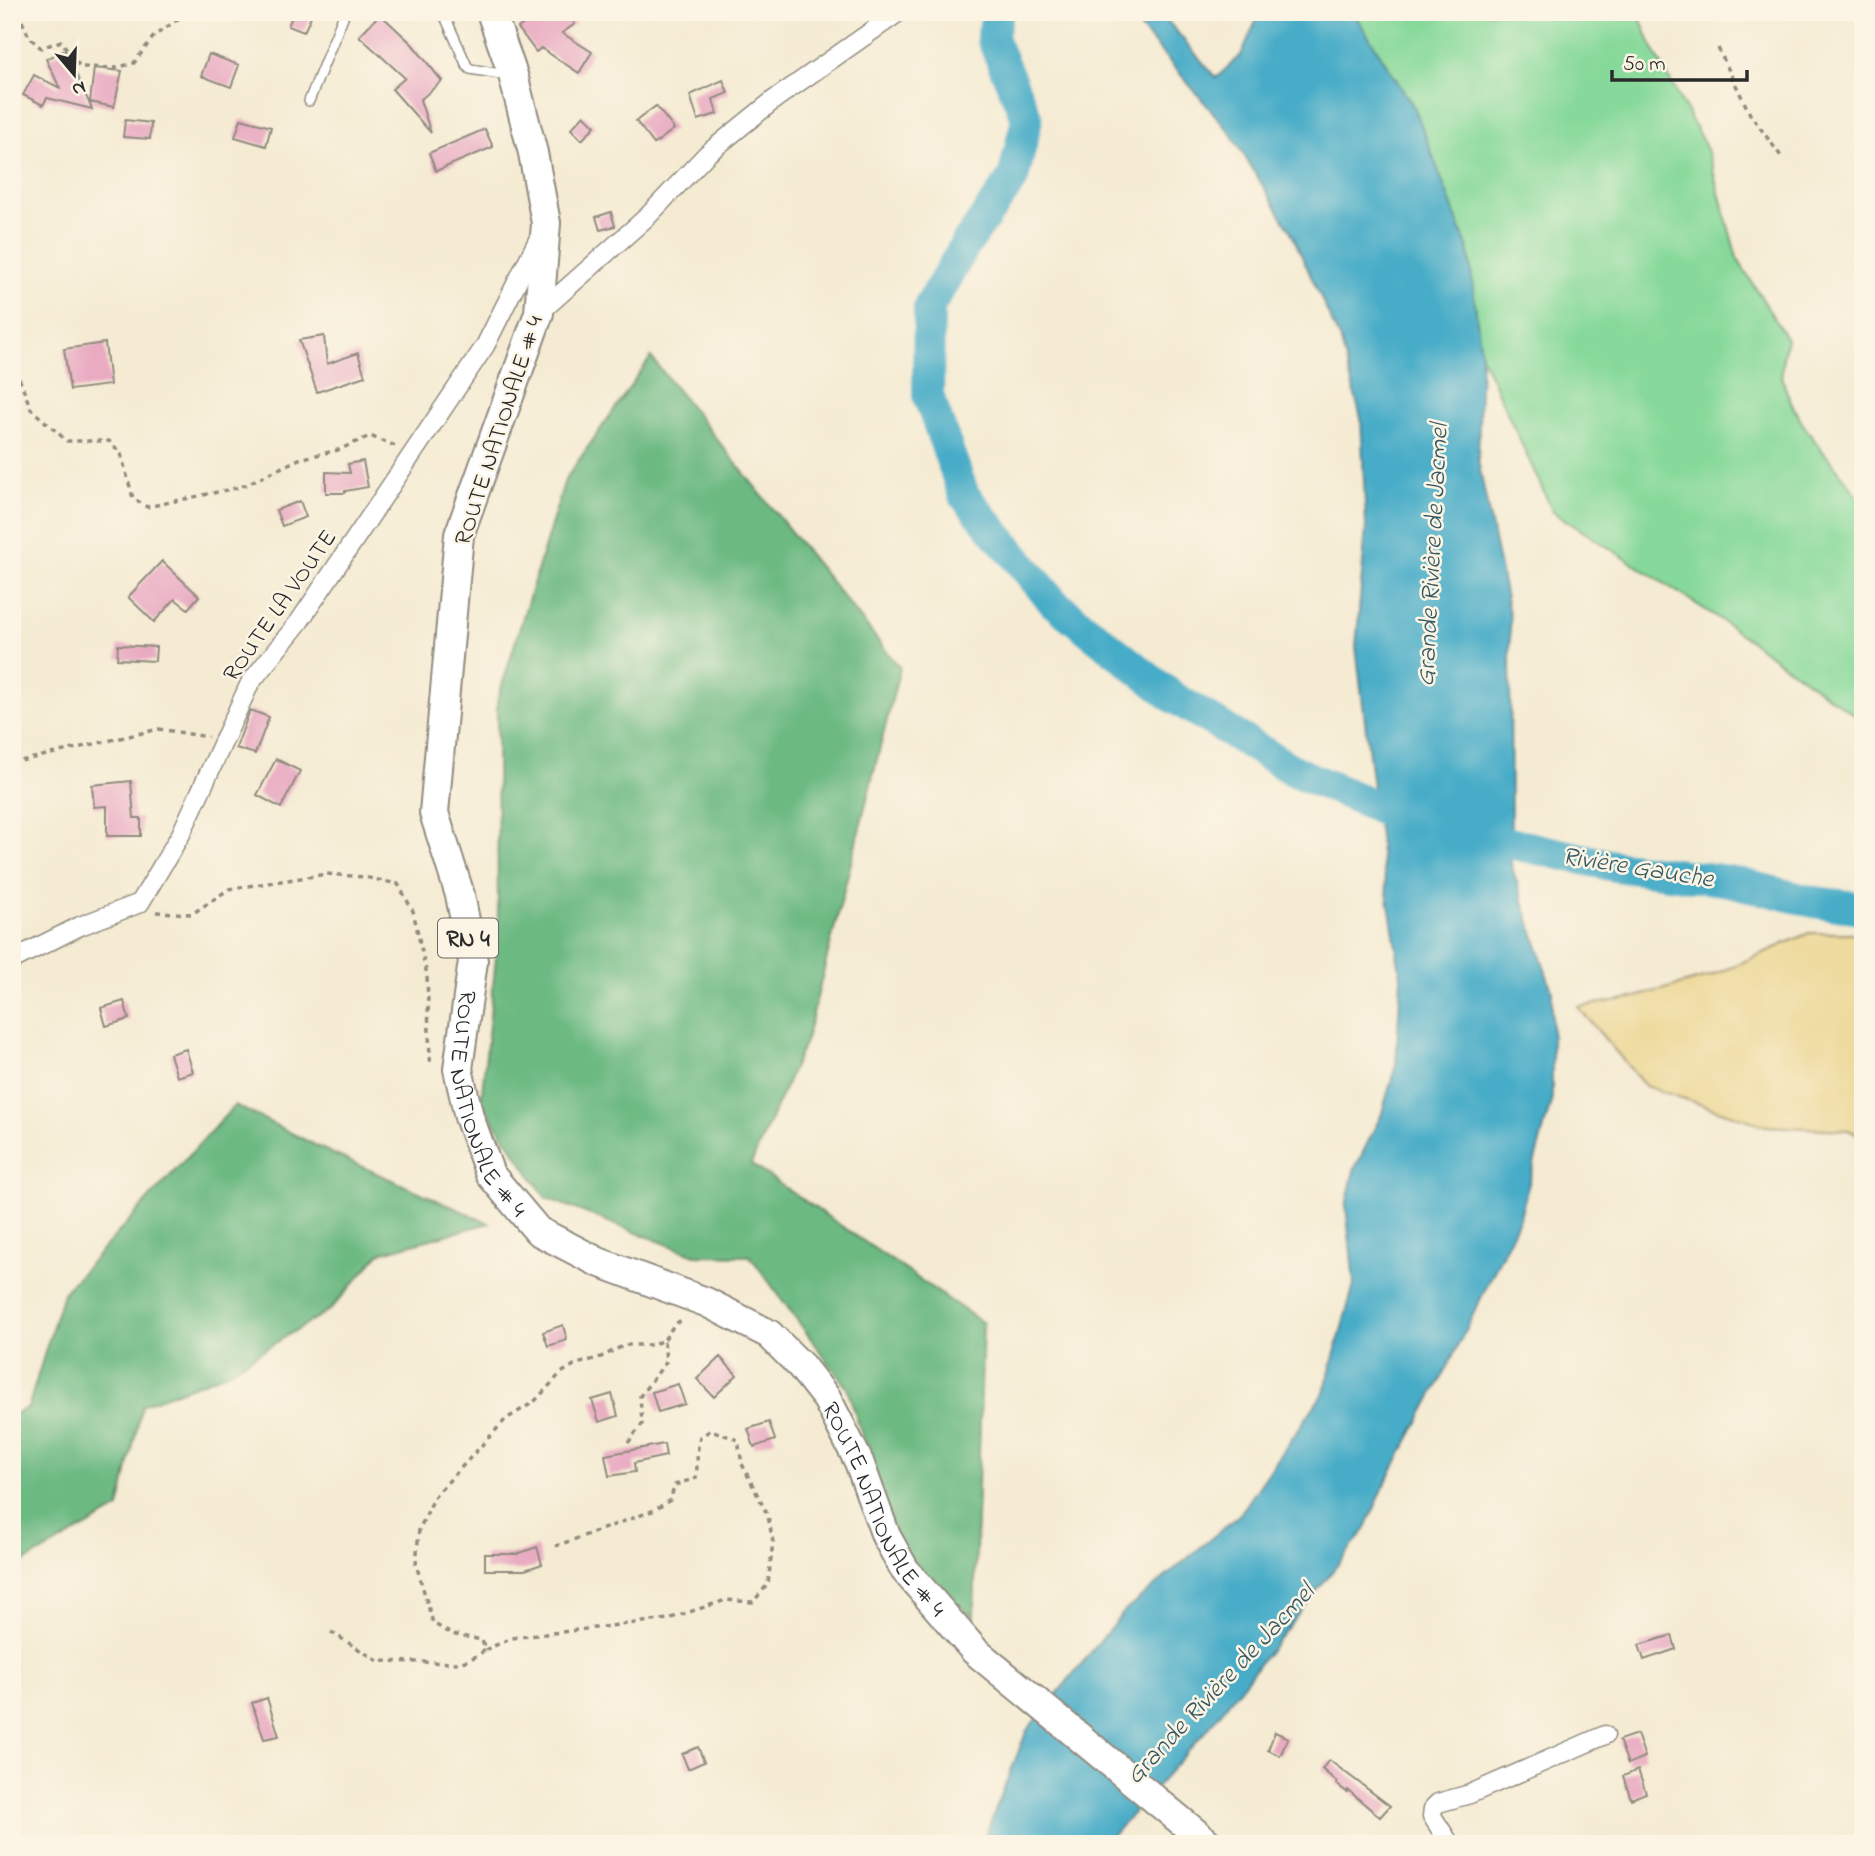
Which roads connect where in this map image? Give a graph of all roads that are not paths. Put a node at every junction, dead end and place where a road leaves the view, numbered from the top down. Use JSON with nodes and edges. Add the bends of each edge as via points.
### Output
{"nodes":[{"id":1,"x":345,"y":12,"type":"edge"},
{"id":2,"x":443,"y":12,"type":"edge"},
{"id":3,"x":491,"y":12,"type":"edge"},
{"id":4,"x":899,"y":12,"type":"edge"},
{"id":5,"x":513,"y":75,"type":"junction"},
{"id":6,"x":309,"y":101,"type":"dead end"},
{"id":7,"x":546,"y":223,"type":"junction"},
{"id":8,"x":539,"y":313,"type":"junction"},
{"id":9,"x":17,"y":957,"type":"edge"},
{"id":10,"x":1605,"y":1735,"type":"dead end"},
{"id":11,"x":1209,"y":1844,"type":"edge"},
{"id":12,"x":1450,"y":1844,"type":"edge"}],
"edges":[{"from":1,"to":6,"type":"lane"},
{"from":2,"to":5,"type":"lane","via":[[470,69]]},
{"from":3,"to":5,"type":"main road","name":"ROUTE NATIONALE # 4","number":"RN 4"},
{"from":4,"to":8,"type":"street","via":[[706,154],[648,215]]},
{"from":5,"to":7,"type":"main road","name":"ROUTE NATIONALE # 4","number":"RN 4"},
{"from":7,"to":8,"type":"main road","name":"ROUTE NATIONALE # 4","number":"RN 4"},
{"from":7,"to":9,"type":"street","name":"ROUTE LA VOUTE","via":[[485,346],[299,622],[250,683],[181,834],[140,903]]},
{"from":8,"to":11,"type":"main road","name":"ROUTE NATIONALE # 4","number":"RN 4","via":[[459,535],[434,813],[460,895],[473,961],[458,1069],[490,1174],[538,1231],[598,1262],[706,1302],[769,1334],[827,1399],[905,1570],[975,1651]]},
{"from":10,"to":12,"type":"street","via":[[1470,1794],[1438,1803],[1432,1815]]}]}
